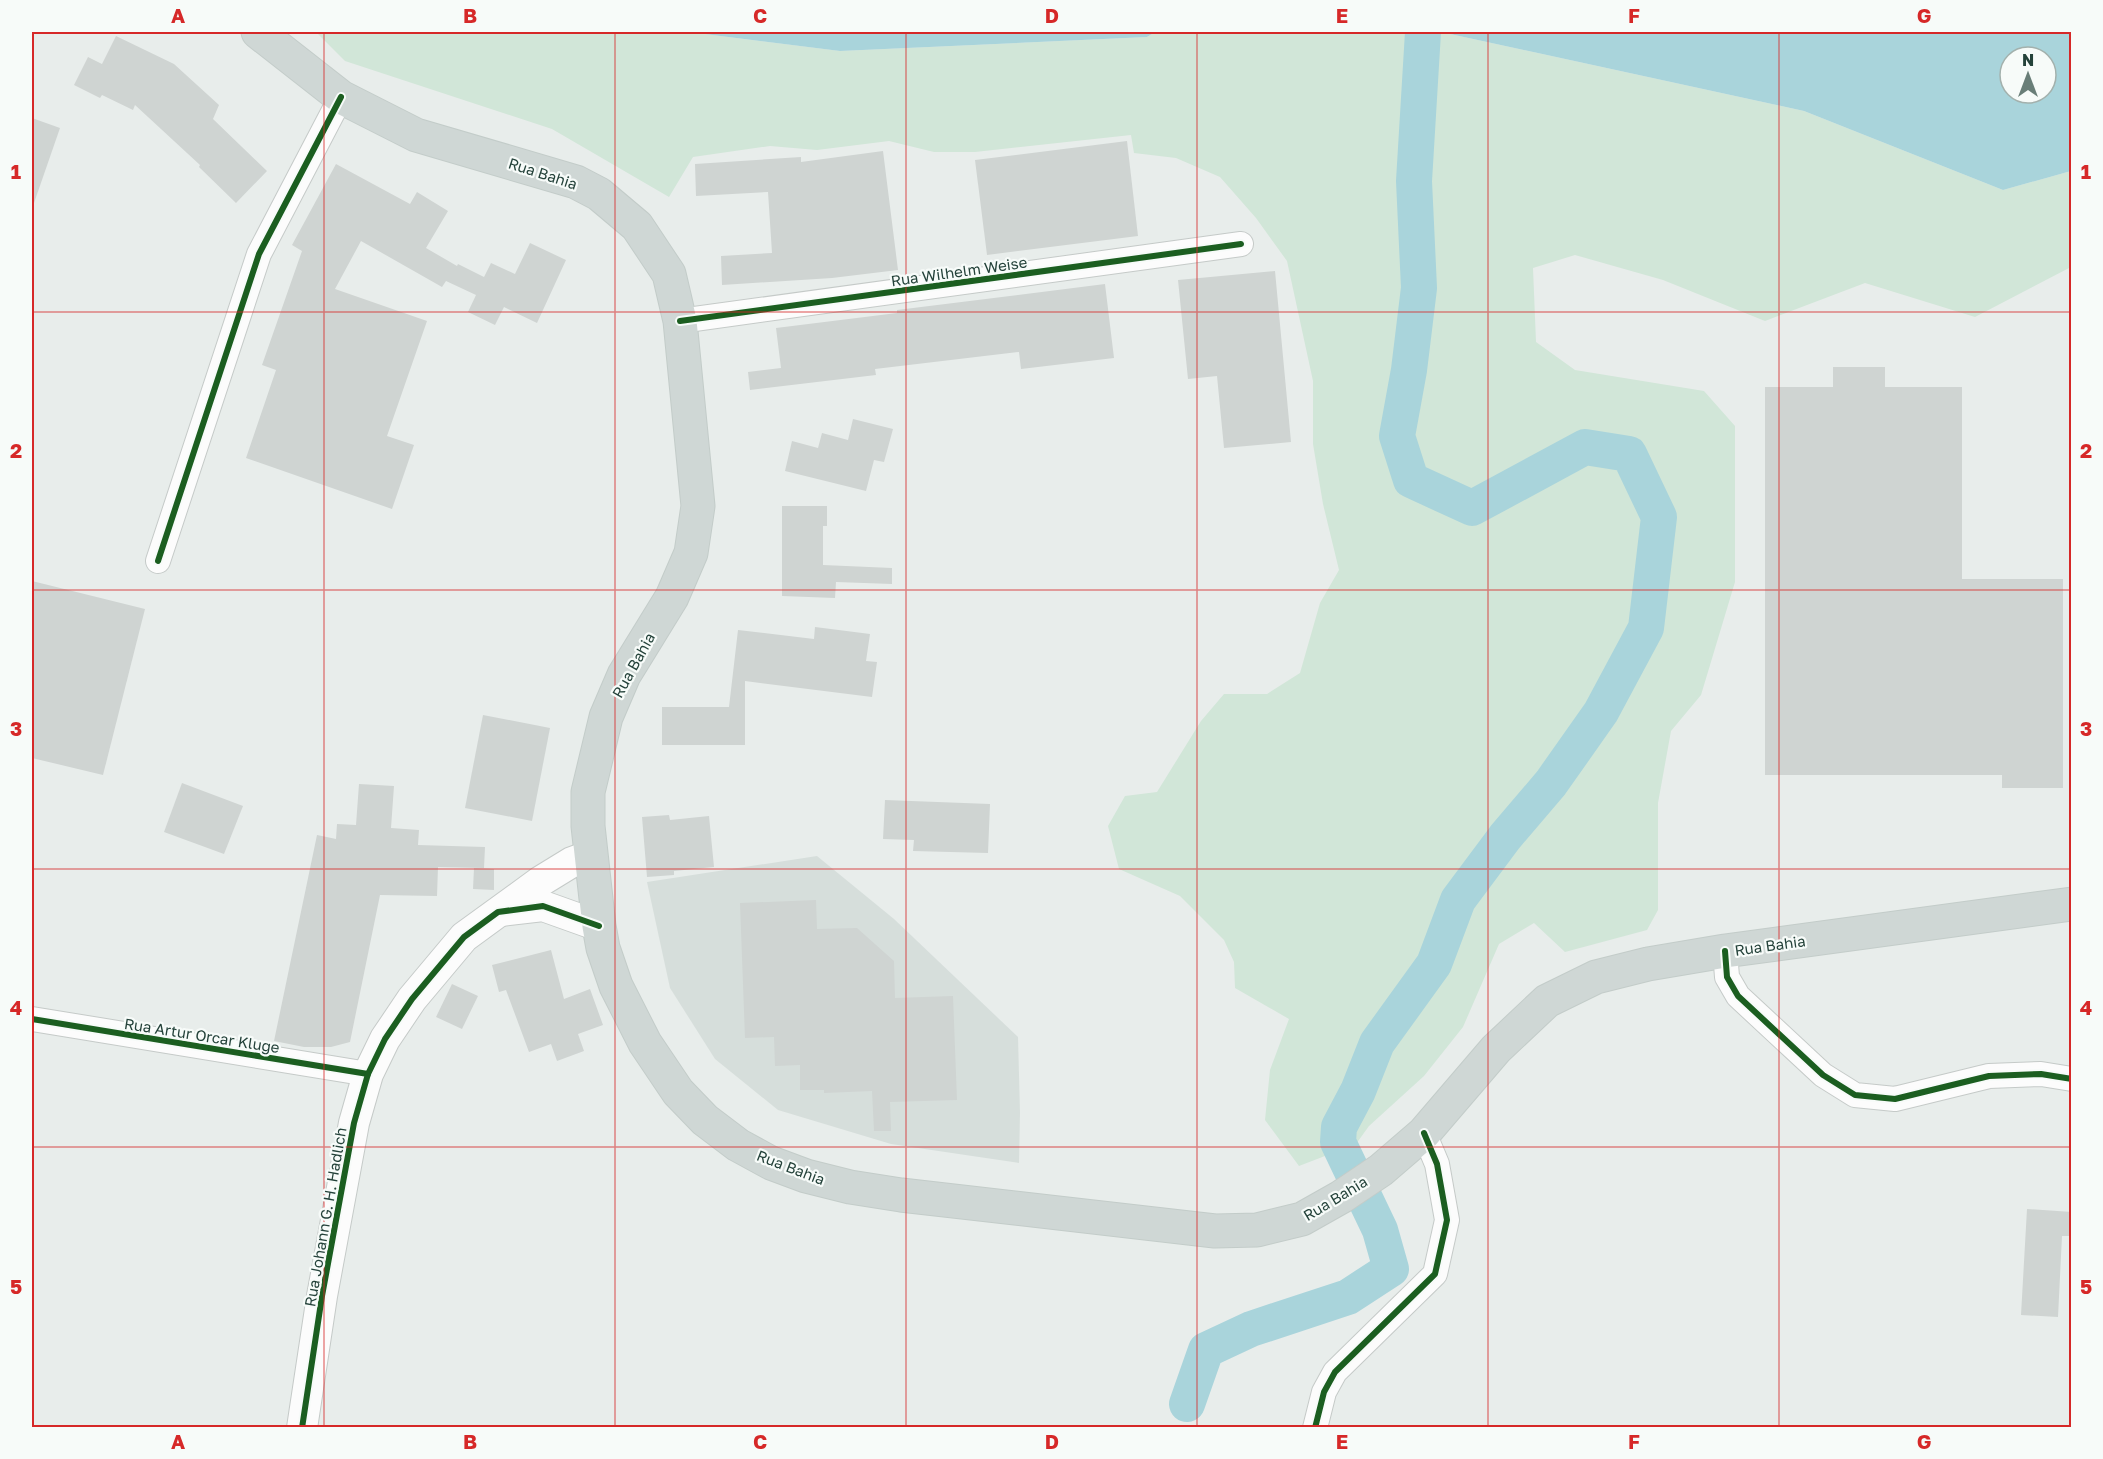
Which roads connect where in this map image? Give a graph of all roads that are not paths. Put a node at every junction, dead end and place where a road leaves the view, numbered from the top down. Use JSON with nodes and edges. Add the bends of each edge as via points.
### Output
{"nodes":[{"id":1,"x":258,"y":32,"type":"edge"},
{"id":2,"x":341,"y":98,"type":"junction"},
{"id":3,"x":1241,"y":244,"type":"dead end"},
{"id":4,"x":680,"y":321,"type":"junction"},
{"id":5,"x":158,"y":561,"type":"dead end"},
{"id":6,"x":591,"y":855,"type":"junction"},
{"id":7,"x":542,"y":894,"type":"junction"},
{"id":8,"x":2072,"y":904,"type":"edge"},
{"id":9,"x":600,"y":926,"type":"junction"},
{"id":10,"x":1725,"y":951,"type":"junction"},
{"id":11,"x":32,"y":1019,"type":"edge"},
{"id":12,"x":368,"y":1074,"type":"junction"},
{"id":13,"x":2072,"y":1079,"type":"edge"},
{"id":14,"x":1424,"y":1133,"type":"junction"},
{"id":15,"x":302,"y":1428,"type":"edge"},
{"id":16,"x":1315,"y":1428,"type":"edge"}],
"edges":[{"from":1,"to":2,"type":"main road","name":"Rua Bahia"},
{"from":2,"to":4,"type":"main road","name":"Rua Bahia","via":[[416,135],[576,182],[599,194],[637,226],[669,274]]},
{"from":2,"to":5,"type":"street","via":[[260,254]]},
{"from":3,"to":4,"type":"street","name":"Rua Wilhelm Weise"},
{"from":4,"to":6,"type":"main road","name":"Rua Bahia","via":[[698,506],[691,553],[672,597],[624,675],[606,717],[588,792]]},
{"from":6,"to":7,"type":"street","name":"Rua Johann G. H. Hadlich","via":[[572,862]]},
{"from":6,"to":9,"type":"main road","name":"Rua Bahia"},
{"from":7,"to":9,"type":"street","name":"Rua Johann G. H. Hadlich"},
{"from":7,"to":12,"type":"street","name":"Rua Johann G. H. Hadlich","via":[[498,912],[464,937],[412,999],[385,1039]]},
{"from":8,"to":10,"type":"main road","name":"Rua Bahia"},
{"from":9,"to":14,"type":"main road","name":"Rua Bahia","via":[[616,986],[645,1043],[678,1092],[705,1120],[738,1145],[806,1176],[901,1195],[1215,1231],[1257,1230],[1302,1219],[1341,1197],[1381,1170]]},
{"from":10,"to":13,"type":"street","via":[[1727,977],[1738,996],[1823,1075],[1855,1095],[1895,1099],[1989,1076],[2041,1074]]},
{"from":10,"to":14,"type":"main road","name":"Rua Bahia","via":[[1596,977],[1547,1001],[1496,1049]]},
{"from":11,"to":12,"type":"street","name":"Rua Artur Orcar Kluge"},
{"from":12,"to":15,"type":"street","name":"Rua Johann G. H. Hadlich","via":[[354,1123]]},
{"from":14,"to":16,"type":"street","via":[[1437,1164],[1447,1220],[1435,1274],[1335,1372],[1324,1392]]}]}
